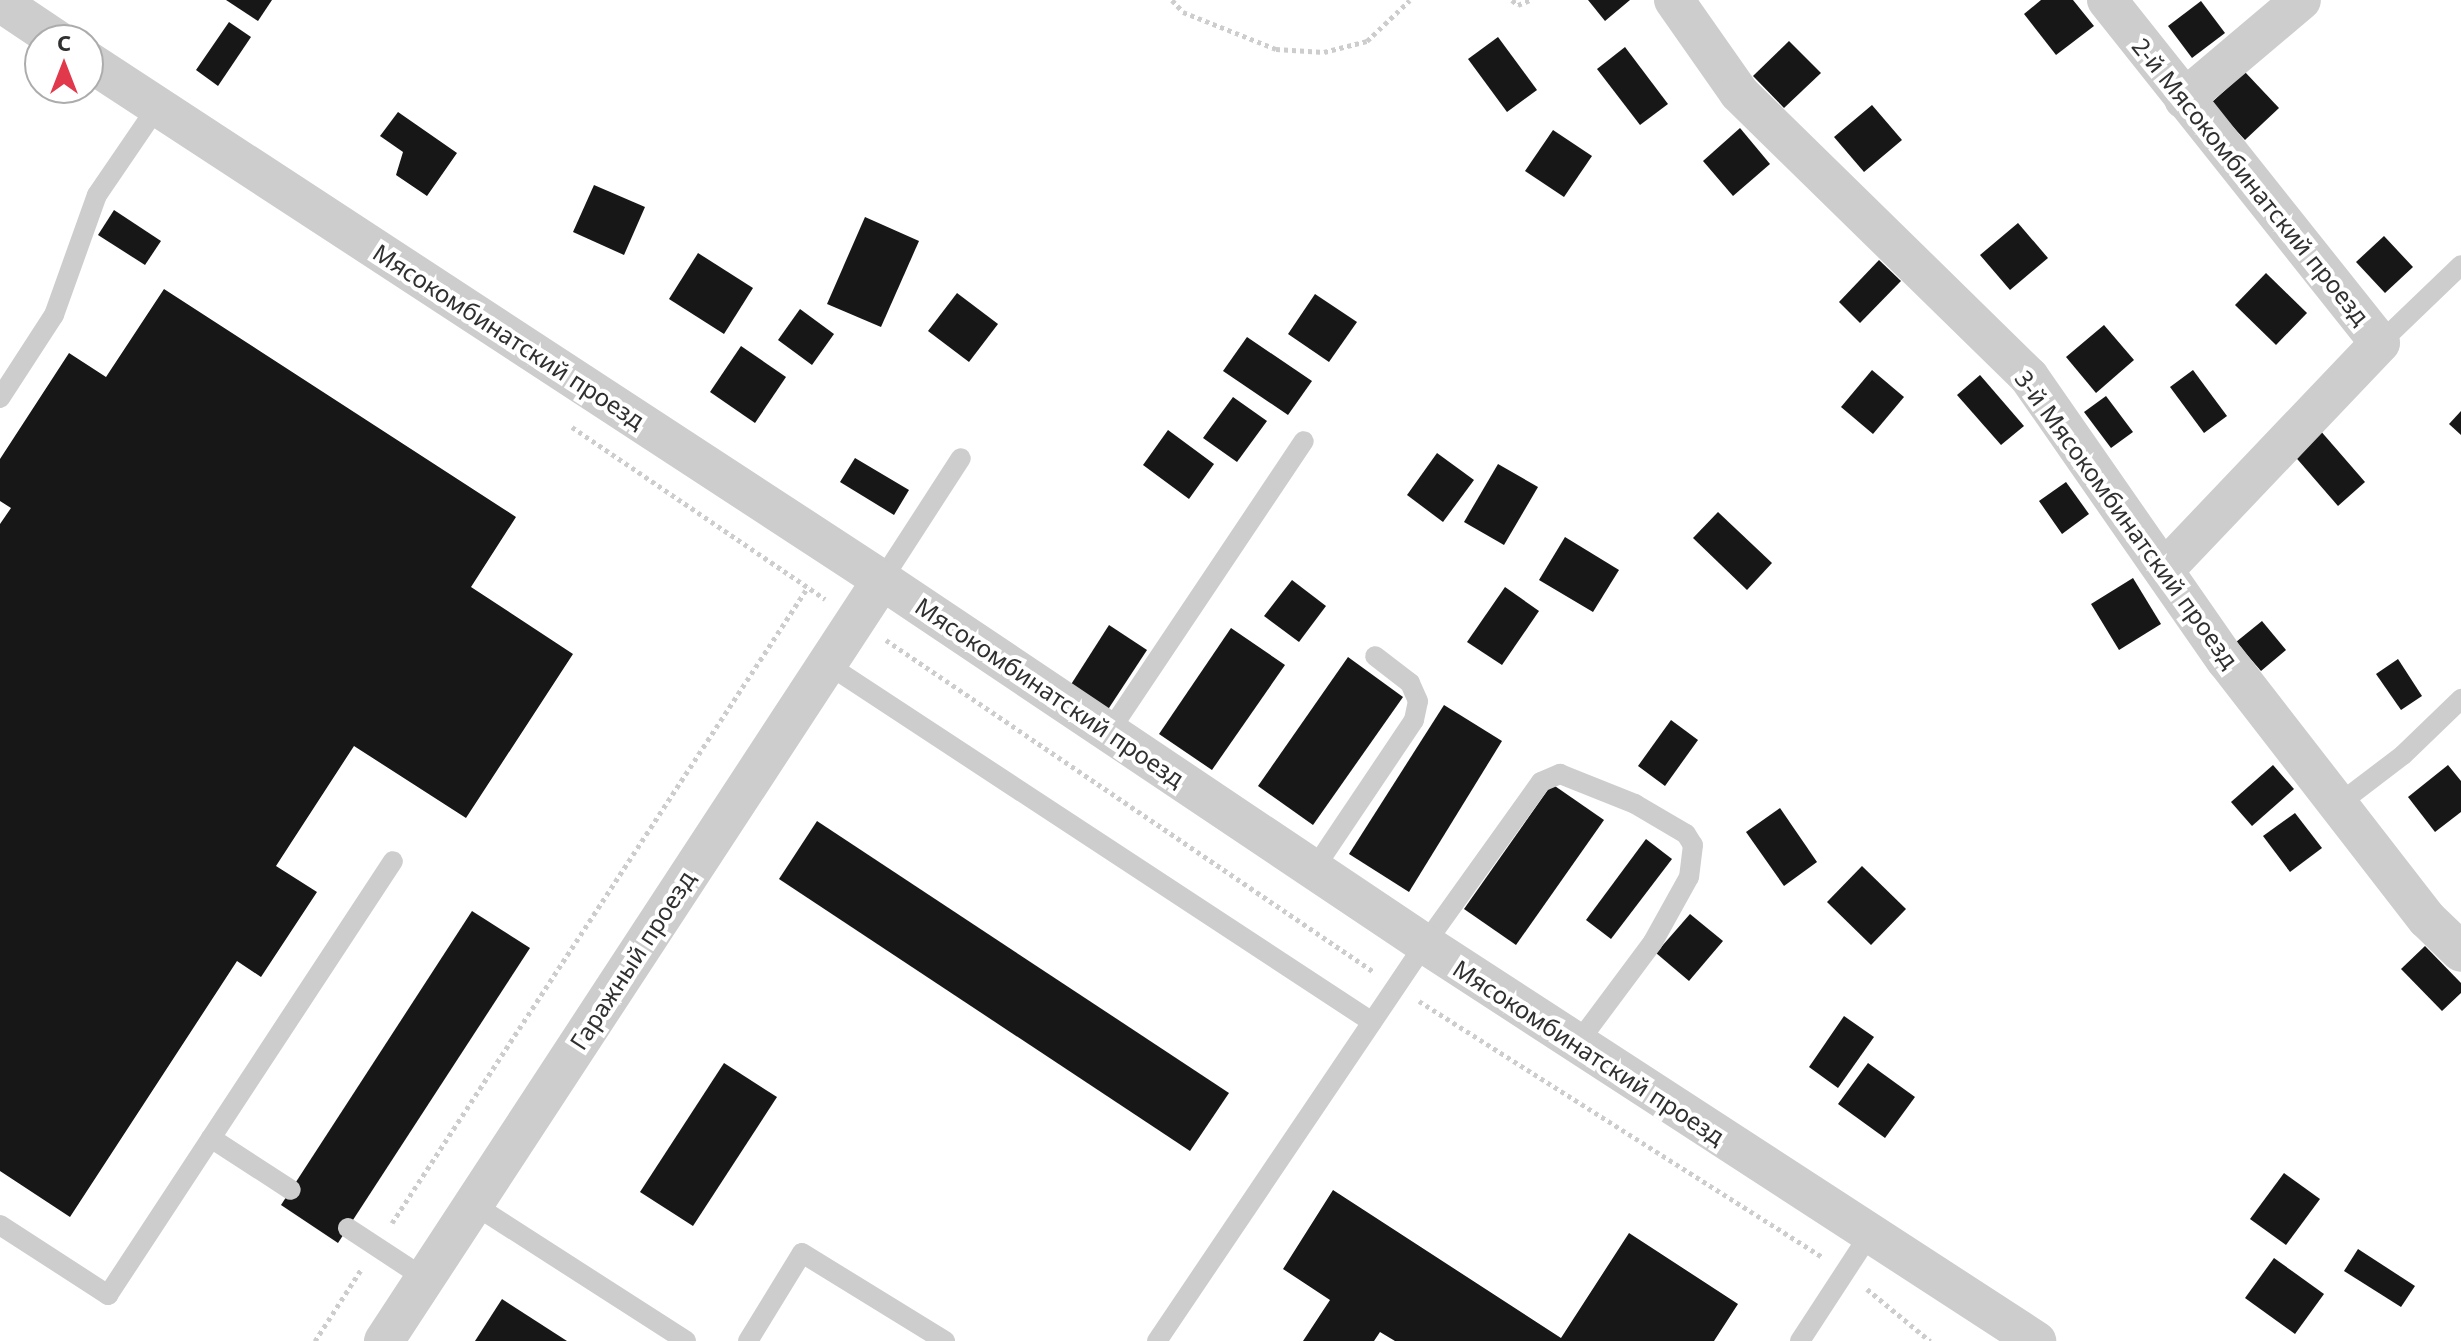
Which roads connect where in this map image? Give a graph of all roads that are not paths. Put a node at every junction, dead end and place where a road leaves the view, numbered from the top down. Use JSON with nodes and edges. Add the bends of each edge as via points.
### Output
{"nodes":[{"id":1,"x":1674,"y":0,"type":"edge"},
{"id":2,"x":2107,"y":0,"type":"edge"},
{"id":3,"x":2301,"y":0,"type":"edge"},
{"id":4,"x":0,"y":2,"type":"edge"},
{"id":5,"x":33,"y":24,"type":"edge"},
{"id":6,"x":104,"y":72,"type":"edge"},
{"id":7,"x":2184,"y":99,"type":"junction"},
{"id":8,"x":157,"y":107,"type":"junction"},
{"id":9,"x":2461,"y":265,"type":"edge"},
{"id":10,"x":2380,"y":343,"type":"junction"},
{"id":11,"x":0,"y":398,"type":"edge"},
{"id":12,"x":1304,"y":441,"type":"dead end"},
{"id":13,"x":961,"y":458,"type":"dead end"},
{"id":14,"x":2165,"y":569,"type":"junction"},
{"id":15,"x":882,"y":580,"type":"junction"},
{"id":16,"x":1375,"y":656,"type":"dead end"},
{"id":17,"x":827,"y":664,"type":"junction"},
{"id":18,"x":2461,"y":699,"type":"edge"},
{"id":19,"x":1109,"y":732,"type":"junction"},
{"id":20,"x":2340,"y":803,"type":"junction"},
{"id":21,"x":393,"y":861,"type":"dead end"},
{"id":22,"x":1314,"y":869,"type":"junction"},
{"id":23,"x":1425,"y":944,"type":"junction"},
{"id":24,"x":2461,"y":952,"type":"edge"},
{"id":25,"x":1372,"y":1022,"type":"junction"},
{"id":26,"x":1577,"y":1044,"type":"junction"},
{"id":27,"x":211,"y":1138,"type":"junction"},
{"id":28,"x":291,"y":1190,"type":"dead end"},
{"id":29,"x":473,"y":1204,"type":"junction"},
{"id":30,"x":0,"y":1225,"type":"edge"},
{"id":31,"x":348,"y":1228,"type":"dead end"},
{"id":32,"x":1869,"y":1235,"type":"junction"},
{"id":33,"x":424,"y":1278,"type":"junction"},
{"id":34,"x":2016,"y":1336,"type":"edge"},
{"id":35,"x":384,"y":1341,"type":"edge"},
{"id":36,"x":686,"y":1341,"type":"edge"},
{"id":37,"x":748,"y":1341,"type":"edge"},
{"id":38,"x":945,"y":1341,"type":"edge"},
{"id":39,"x":1157,"y":1341,"type":"edge"},
{"id":40,"x":1800,"y":1341,"type":"edge"}],
"edges":[{"from":1,"to":14,"type":"street","name":"3-й Мясокомбинатский проезд","via":[[1739,93],[2029,377]]},
{"from":2,"to":7,"type":"street","name":"2-й Мясокомбинатский проезд"},
{"from":3,"to":7,"type":"street"},
{"from":4,"to":5,"type":"street"},
{"from":6,"to":8,"type":"street","name":"Мясокомбинатский проезд"},
{"from":7,"to":10,"type":"street","name":"2-й Мясокомбинатский проезд"},
{"from":8,"to":11,"type":"lane","via":[[97,195],[54,315]]},
{"from":8,"to":15,"type":"street","name":"Мясокомбинатский проезд"},
{"from":9,"to":10,"type":"lane"},
{"from":10,"to":14,"type":"street","name":"2-й Мясокомбинатский проезд"},
{"from":12,"to":19,"type":"lane"},
{"from":13,"to":15,"type":"lane"},
{"from":14,"to":20,"type":"street","name":"3-й Мясокомбинатский проезд","via":[[2226,660]]},
{"from":15,"to":17,"type":"street","name":"Гаражный проезд"},
{"from":15,"to":19,"type":"street","name":"Мясокомбинатский проезд"},
{"from":16,"to":22,"type":"lane","via":[[1410,683],[1418,701],[1414,720]]},
{"from":17,"to":25,"type":"lane"},
{"from":17,"to":29,"type":"street","name":"Гаражный проезд"},
{"from":18,"to":20,"type":"lane","via":[[2403,755]]},
{"from":19,"to":22,"type":"street","name":"Мясокомбинатский проезд"},
{"from":20,"to":24,"type":"street","name":"3-й Мясокомбинатский проезд","via":[[2427,919]]},
{"from":21,"to":27,"type":"lane"},
{"from":22,"to":23,"type":"street","name":"Мясокомбинатский проезд"},
{"from":23,"to":25,"type":"lane"},
{"from":23,"to":26,"type":"street","name":"Мясокомбинатский проезд"},
{"from":23,"to":26,"type":"lane","via":[[1541,782],[1560,774],[1635,804],[1686,834],[1693,845],[1689,877],[1653,942]]},
{"from":25,"to":39,"type":"lane"},
{"from":26,"to":32,"type":"street","name":"Мясокомбинатский проезд"},
{"from":27,"to":28,"type":"lane"},
{"from":27,"to":30,"type":"lane","via":[[108,1295]]},
{"from":29,"to":33,"type":"street","name":"Гаражный проезд"},
{"from":29,"to":36,"type":"lane"},
{"from":31,"to":33,"type":"lane"},
{"from":32,"to":34,"type":"street","name":"Мясокомбинатский проезд"},
{"from":32,"to":40,"type":"lane"},
{"from":33,"to":35,"type":"street","name":"Гаражный проезд"},
{"from":37,"to":38,"type":"lane","via":[[802,1253]]}]}
